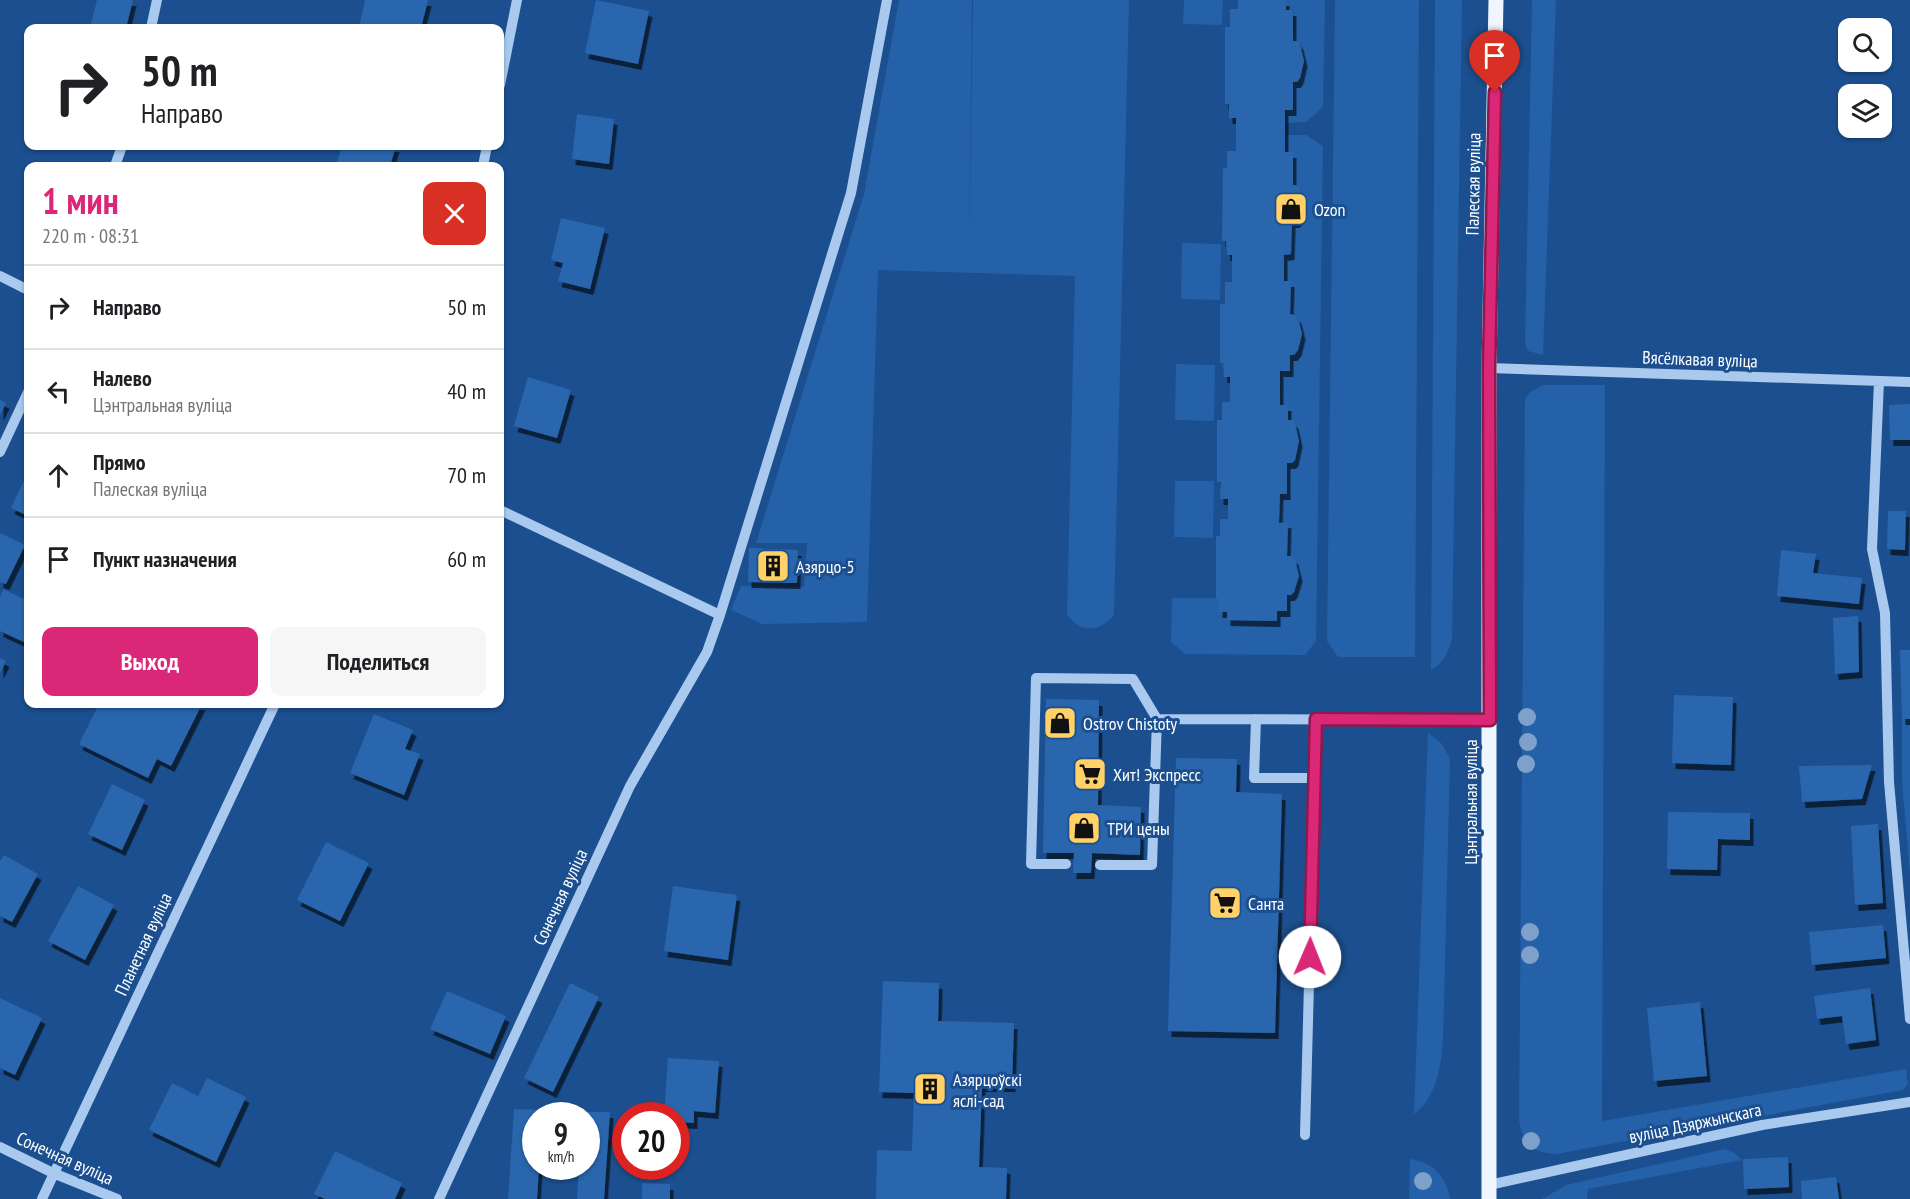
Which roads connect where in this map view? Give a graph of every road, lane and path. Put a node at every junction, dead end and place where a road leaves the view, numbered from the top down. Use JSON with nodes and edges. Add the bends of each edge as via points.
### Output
{"nodes":[{"id":1,"x":157,"y":0,"type":"edge"},
{"id":2,"x":517,"y":0,"type":"edge"},
{"id":3,"x":887,"y":0,"type":"edge"},
{"id":4,"x":1496,"y":0,"type":"edge"},
{"id":5,"x":152,"y":24,"type":"edge"},
{"id":6,"x":504,"y":65,"type":"edge"},
{"id":7,"x":0,"y":276,"type":"edge"},
{"id":8,"x":24,"y":288,"type":"edge"},
{"id":9,"x":1489,"y":368,"type":"junction"},
{"id":10,"x":1878,"y":381,"type":"junction"},
{"id":11,"x":1910,"y":382,"type":"edge"},
{"id":12,"x":24,"y":401,"type":"edge"},
{"id":13,"x":0,"y":452,"type":"edge"},
{"id":14,"x":504,"y":512,"type":"edge"},
{"id":15,"x":720,"y":615,"type":"junction"},
{"id":16,"x":273,"y":708,"type":"edge"},
{"id":17,"x":1157,"y":719,"type":"junction"},
{"id":18,"x":1256,"y":719,"type":"junction"},
{"id":19,"x":1316,"y":719,"type":"junction"},
{"id":20,"x":1490,"y":720,"type":"junction"},
{"id":21,"x":1314,"y":778,"type":"junction"},
{"id":22,"x":1066,"y":864,"type":"dead end"},
{"id":23,"x":1100,"y":865,"type":"dead end"},
{"id":24,"x":1910,"y":1018,"type":"edge"},
{"id":25,"x":1910,"y":1102,"type":"edge"},
{"id":26,"x":1305,"y":1135,"type":"dead end"},
{"id":27,"x":0,"y":1147,"type":"edge"},
{"id":28,"x":53,"y":1173,"type":"junction"},
{"id":29,"x":1489,"y":1192,"type":"edge"},
{"id":30,"x":42,"y":1199,"type":"edge"},
{"id":31,"x":117,"y":1199,"type":"edge"},
{"id":32,"x":439,"y":1199,"type":"edge"}],
"edges":[{"from":1,"to":5,"type":"street"},
{"from":2,"to":6,"type":"street"},
{"from":3,"to":15,"type":"street","name":"Сонечная вуліца","via":[[851,193]]},
{"from":4,"to":9,"type":"main road","name":"Палеская вуліца"},
{"from":7,"to":8,"type":"street"},
{"from":9,"to":10,"type":"street","name":"Вясёлкавая вуліца"},
{"from":9,"to":20,"type":"main road","name":"Цэнтральная вуліца"},
{"from":10,"to":11,"type":"street","name":"Вясёлкавая вуліца"},
{"from":10,"to":24,"type":"street","via":[[1872,549],[1885,613],[1889,782]]},
{"from":12,"to":13,"type":"street"},
{"from":14,"to":15,"type":"street"},
{"from":15,"to":32,"type":"street","name":"Сонечная вуліца","via":[[707,652],[630,786]]},
{"from":16,"to":28,"type":"street","name":"Планетная вуліца"},
{"from":17,"to":18,"type":"street"},
{"from":17,"to":22,"type":"street","via":[[1133,679],[1036,678],[1031,864]]},
{"from":17,"to":23,"type":"street","via":[[1152,865]]},
{"from":18,"to":19,"type":"street"},
{"from":18,"to":21,"type":"street","via":[[1254,777]]},
{"from":19,"to":20,"type":"street"},
{"from":19,"to":21,"type":"street"},
{"from":20,"to":29,"type":"main road","name":"Цэнтральная вуліца"},
{"from":21,"to":26,"type":"street"},
{"from":25,"to":29,"type":"street","name":"вуліца Дзяржынскага","via":[[1762,1125]]},
{"from":27,"to":28,"type":"street","name":"Сонечная вуліца"},
{"from":28,"to":30,"type":"street","name":"Планетная вуліца"},
{"from":28,"to":31,"type":"street","name":"Сонечная вуліца"}]}
